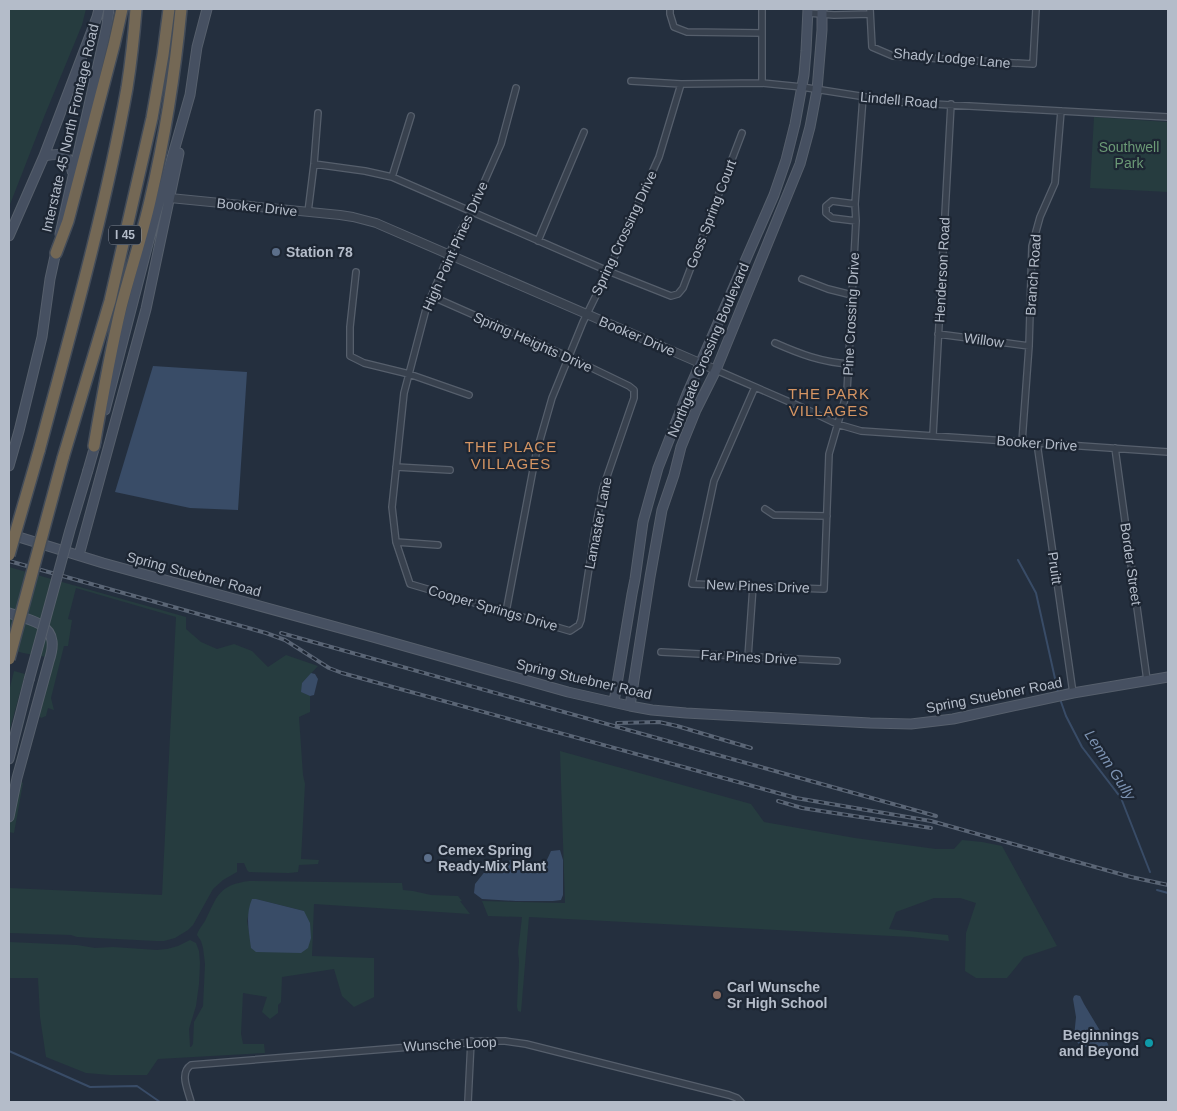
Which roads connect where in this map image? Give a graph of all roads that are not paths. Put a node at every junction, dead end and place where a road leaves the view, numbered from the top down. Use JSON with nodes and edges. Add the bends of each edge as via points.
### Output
{"nodes":[{"id":1,"x":99,"y":9,"type":"edge"},
{"id":2,"x":109,"y":9,"type":"edge"},
{"id":3,"x":122,"y":9,"type":"edge"},
{"id":4,"x":136,"y":9,"type":"edge"},
{"id":5,"x":169,"y":9,"type":"edge"},
{"id":6,"x":181,"y":9,"type":"edge"},
{"id":7,"x":207,"y":9,"type":"edge"},
{"id":8,"x":670,"y":9,"type":"edge"},
{"id":9,"x":762,"y":9,"type":"edge"},
{"id":10,"x":1036,"y":9,"type":"edge"},
{"id":11,"x":808,"y":11,"type":"edge"},
{"id":12,"x":822,"y":11,"type":"edge"},
{"id":13,"x":870,"y":12,"type":"edge"},
{"id":14,"x":762,"y":33,"type":"junction"},
{"id":15,"x":631,"y":81,"type":"dead end"},
{"id":16,"x":762,"y":83,"type":"junction"},
{"id":17,"x":681,"y":84,"type":"junction"},
{"id":18,"x":802,"y":87,"type":"junction"},
{"id":19,"x":516,"y":88,"type":"dead end"},
{"id":20,"x":817,"y":90,"type":"junction"},
{"id":21,"x":190,"y":95,"type":"junction"},
{"id":22,"x":863,"y":97,"type":"junction"},
{"id":23,"x":951,"y":104,"type":"junction"},
{"id":24,"x":1062,"y":111,"type":"junction"},
{"id":25,"x":318,"y":113,"type":"dead end"},
{"id":26,"x":411,"y":116,"type":"dead end"},
{"id":27,"x":1168,"y":117,"type":"edge"},
{"id":28,"x":584,"y":132,"type":"dead end"},
{"id":29,"x":742,"y":133,"type":"dead end"},
{"id":30,"x":44,"y":156,"type":"junction"},
{"id":31,"x":314,"y":164,"type":"junction"},
{"id":32,"x":73,"y":175,"type":"junction"},
{"id":33,"x":392,"y":177,"type":"junction"},
{"id":34,"x":170,"y":198,"type":"junction"},
{"id":35,"x":855,"y":204,"type":"junction"},
{"id":36,"x":308,"y":212,"type":"junction"},
{"id":37,"x":470,"y":212,"type":"junction"},
{"id":38,"x":856,"y":221,"type":"junction"},
{"id":39,"x":760,"y":229,"type":"junction"},
{"id":40,"x":771,"y":234,"type":"junction"},
{"id":41,"x":9,"y":236,"type":"edge"},
{"id":42,"x":538,"y":241,"type":"junction"},
{"id":43,"x":56,"y":253,"type":"junction"},
{"id":44,"x":450,"y":254,"type":"junction"},
{"id":45,"x":608,"y":271,"type":"junction"},
{"id":46,"x":356,"y":272,"type":"dead end"},
{"id":47,"x":802,"y":279,"type":"dead end"},
{"id":48,"x":852,"y":294,"type":"junction"},
{"id":49,"x":431,"y":296,"type":"junction"},
{"id":50,"x":586,"y":314,"type":"junction"},
{"id":51,"x":938,"y":334,"type":"junction"},
{"id":52,"x":775,"y":343,"type":"dead end"},
{"id":53,"x":1029,"y":346,"type":"junction"},
{"id":54,"x":569,"y":357,"type":"junction"},
{"id":55,"x":701,"y":363,"type":"junction"},
{"id":56,"x":849,"y":364,"type":"junction"},
{"id":57,"x":716,"y":370,"type":"junction"},
{"id":58,"x":409,"y":374,"type":"junction"},
{"id":59,"x":755,"y":387,"type":"junction"},
{"id":60,"x":634,"y":390,"type":"joint"},
{"id":61,"x":470,"y":395,"type":"dead end"},
{"id":62,"x":837,"y":424,"type":"junction"},
{"id":63,"x":933,"y":435,"type":"junction"},
{"id":64,"x":1022,"y":442,"type":"junction"},
{"id":65,"x":1037,"y":443,"type":"junction"},
{"id":66,"x":94,"y":446,"type":"junction"},
{"id":67,"x":1115,"y":448,"type":"junction"},
{"id":68,"x":1168,"y":452,"type":"edge"},
{"id":69,"x":9,"y":466,"type":"edge"},
{"id":70,"x":396,"y":466,"type":"junction"},
{"id":71,"x":450,"y":470,"type":"dead end"},
{"id":72,"x":657,"y":471,"type":"junction"},
{"id":73,"x":674,"y":475,"type":"junction"},
{"id":74,"x":765,"y":509,"type":"dead end"},
{"id":75,"x":827,"y":516,"type":"junction"},
{"id":76,"x":9,"y":534,"type":"edge"},
{"id":77,"x":396,"y":542,"type":"junction"},
{"id":78,"x":438,"y":545,"type":"dead end"},
{"id":79,"x":9,"y":555,"type":"edge"},
{"id":80,"x":79,"y":555,"type":"junction"},
{"id":81,"x":635,"y":579,"type":"junction"},
{"id":82,"x":649,"y":581,"type":"junction"},
{"id":83,"x":410,"y":584,"type":"joint"},
{"id":84,"x":753,"y":586,"type":"junction"},
{"id":85,"x":824,"y":589,"type":"joint"},
{"id":86,"x":506,"y":612,"type":"junction"},
{"id":87,"x":9,"y":613,"type":"edge"},
{"id":88,"x":575,"y":628,"type":"joint"},
{"id":89,"x":662,"y":652,"type":"dead end"},
{"id":90,"x":748,"y":657,"type":"junction"},
{"id":91,"x":9,"y":659,"type":"edge"},
{"id":92,"x":837,"y":662,"type":"dead end"},
{"id":93,"x":1168,"y":677,"type":"edge"},
{"id":94,"x":1147,"y":680,"type":"junction"},
{"id":95,"x":1073,"y":693,"type":"junction"},
{"id":96,"x":614,"y":702,"type":"junction"},
{"id":97,"x":630,"y":706,"type":"junction"},
{"id":98,"x":9,"y":759,"type":"edge"},
{"id":99,"x":9,"y":817,"type":"edge"},
{"id":100,"x":471,"y":1041,"type":"junction"},
{"id":101,"x":191,"y":1102,"type":"edge"},
{"id":102,"x":468,"y":1102,"type":"edge"},
{"id":103,"x":741,"y":1102,"type":"edge"}],
"edges":[{"from":1,"to":30,"type":"main road"},
{"from":2,"to":32,"type":"main road","name":"Interstate 45 North Frontage Road"},
{"from":3,"to":43,"type":"highway","via":[[70,212]]},
{"from":4,"to":79,"type":"highway","number":"I 45","bridge":true,"via":[[127,87],[99,221]]},
{"from":5,"to":91,"type":"highway","number":"I 45","bridge":true,"via":[[152,118],[110,301],[63,458]]},
{"from":6,"to":66,"type":"highway","via":[[159,157],[111,353]]},
{"from":7,"to":21,"type":"main road"},
{"from":8,"to":14,"type":"street","via":[[674,27],[687,32]]},
{"from":9,"to":14,"type":"street"},
{"from":10,"to":13,"type":"street","name":"Shady Lodge Lane","via":[[1033,64],[893,56],[872,47]]},
{"from":11,"to":12,"type":"street"},
{"from":11,"to":18,"type":"main road","name":"Northgate Crossing Boulevard"},
{"from":12,"to":13,"type":"street","via":[[834,15]]},
{"from":12,"to":20,"type":"main road","name":"Northgate Crossing Boulevard"},
{"from":14,"to":16,"type":"street"},
{"from":15,"to":17,"type":"street","name":"Lindell Road"},
{"from":16,"to":17,"type":"street","name":"Lindell Road"},
{"from":16,"to":18,"type":"street","name":"Lindell Road"},
{"from":17,"to":45,"type":"street","name":"Spring Crossing Drive","via":[[659,157]]},
{"from":18,"to":20,"type":"street","name":"Lindell Road"},
{"from":18,"to":39,"type":"main road","name":"Northgate Crossing Boulevard","via":[[786,160]]},
{"from":19,"to":37,"type":"street","name":"High Point Pines Drive","via":[[501,144]]},
{"from":20,"to":22,"type":"street","name":"Lindell Road"},
{"from":20,"to":40,"type":"main road","name":"Northgate Crossing Boulevard","via":[[800,164]]},
{"from":21,"to":34,"type":"main road"},
{"from":21,"to":66,"type":"main road"},
{"from":22,"to":23,"type":"street","name":"Lindell Road"},
{"from":22,"to":35,"type":"street","name":"Pine Crossing Drive"},
{"from":23,"to":24,"type":"street","name":"Lindell Road"},
{"from":23,"to":51,"type":"street","name":"Henderson Road"},
{"from":24,"to":27,"type":"street","name":"Lindell Road"},
{"from":24,"to":53,"type":"street","name":"Branch Road","via":[[1055,183],[1032,246]]},
{"from":25,"to":31,"type":"street"},
{"from":26,"to":33,"type":"street"},
{"from":28,"to":42,"type":"street"},
{"from":29,"to":45,"type":"street","name":"Goss Spring Court","via":[[678,294],[662,294]]},
{"from":30,"to":32,"type":"main road","via":[[60,154],[67,157]]},
{"from":30,"to":41,"type":"main road"},
{"from":31,"to":33,"type":"street"},
{"from":31,"to":36,"type":"street"},
{"from":32,"to":43,"type":"main road","name":"Interstate 45 North Frontage Road"},
{"from":33,"to":37,"type":"street"},
{"from":34,"to":36,"type":"street","name":"Booker Drive"},
{"from":34,"to":80,"type":"main road","via":[[146,309]]},
{"from":35,"to":38,"type":"street","name":"Pine Crossing Drive"},
{"from":35,"to":38,"type":"street","via":[[832,201],[826,206],[826,213],[832,218]]},
{"from":36,"to":44,"type":"street","name":"Booker Drive","via":[[376,223]]},
{"from":37,"to":42,"type":"street"},
{"from":37,"to":44,"type":"street","name":"High Point Pines Drive"},
{"from":38,"to":48,"type":"street","name":"Pine Crossing Drive"},
{"from":39,"to":40,"type":"main road"},
{"from":39,"to":55,"type":"main road","name":"Northgate Crossing Boulevard"},
{"from":40,"to":57,"type":"main road","name":"Northgate Crossing Boulevard"},
{"from":42,"to":45,"type":"street"},
{"from":43,"to":69,"type":"main road","name":"Interstate 45 North Frontage Road","via":[[42,337]]},
{"from":44,"to":49,"type":"street","name":"High Point Pines Drive"},
{"from":44,"to":50,"type":"street","name":"Booker Drive"},
{"from":45,"to":50,"type":"street","name":"Spring Crossing Drive"},
{"from":46,"to":58,"type":"street","via":[[350,356],[364,363]]},
{"from":47,"to":48,"type":"street"},
{"from":48,"to":56,"type":"street","name":"Pine Crossing Drive"},
{"from":49,"to":54,"type":"street","name":"Spring Heights Drive"},
{"from":49,"to":58,"type":"street","name":"High Point Pines Drive"},
{"from":50,"to":54,"type":"street","name":"Spring Crossing Drive"},
{"from":50,"to":55,"type":"street","name":"Booker Drive"},
{"from":51,"to":53,"type":"street","name":"Willow"},
{"from":51,"to":63,"type":"street","name":"Henderson Road"},
{"from":52,"to":56,"type":"street","via":[[803,355]]},
{"from":53,"to":64,"type":"street","name":"Branch Road"},
{"from":54,"to":60,"type":"street","name":"Spring Heights Drive"},
{"from":54,"to":86,"type":"street","name":"Spring Crossing Drive","via":[[552,398],[536,454]]},
{"from":55,"to":57,"type":"street","name":"Booker Drive"},
{"from":55,"to":72,"type":"main road","name":"Northgate Crossing Boulevard"},
{"from":56,"to":62,"type":"street","name":"Pine Crossing Drive","via":[[847,392]]},
{"from":57,"to":59,"type":"street","name":"Booker Drive"},
{"from":57,"to":73,"type":"main road","name":"Northgate Crossing Boulevard","via":[[681,447]]},
{"from":58,"to":61,"type":"street"},
{"from":58,"to":70,"type":"street","name":"High Point Pines Drive"},
{"from":59,"to":62,"type":"street","name":"Booker Drive"},
{"from":59,"to":84,"type":"street","name":"New Pines Drive","via":[[714,482],[692,584]]},
{"from":60,"to":88,"type":"street","name":"Lamaster Lane","via":[[603,488],[581,620]]},
{"from":62,"to":63,"type":"street","name":"Booker Drive","via":[[861,431]]},
{"from":62,"to":75,"type":"street","name":"Pine Crossing Drive","via":[[829,454]]},
{"from":63,"to":64,"type":"street","name":"Booker Drive"},
{"from":64,"to":65,"type":"street","name":"Booker Drive"},
{"from":65,"to":67,"type":"street","name":"Booker Drive"},
{"from":65,"to":95,"type":"street","name":"Pruitt"},
{"from":66,"to":98,"type":"main road","bridge":true},
{"from":67,"to":68,"type":"street","name":"Booker Drive"},
{"from":67,"to":94,"type":"street","name":"Border Street"},
{"from":70,"to":71,"type":"street"},
{"from":70,"to":77,"type":"street","name":"High Point Pines Drive","via":[[392,507]]},
{"from":72,"to":73,"type":"main road"},
{"from":72,"to":81,"type":"main road","name":"Northgate Crossing Boulevard","via":[[643,522]]},
{"from":73,"to":82,"type":"main road","name":"Northgate Crossing Boulevard","via":[[662,510]]},
{"from":74,"to":75,"type":"street","via":[[774,515]]},
{"from":75,"to":85,"type":"street","name":"Pine Crossing Drive"},
{"from":76,"to":80,"type":"main road","name":"Spring Stuebner Road"},
{"from":77,"to":78,"type":"street"},
{"from":77,"to":83,"type":"street","name":"High Point Pines Drive"},
{"from":80,"to":96,"type":"main road","name":"Spring Stuebner Road","via":[[568,692]]},
{"from":81,"to":82,"type":"main road"},
{"from":81,"to":96,"type":"main road","name":"Northgate Crossing Boulevard"},
{"from":82,"to":97,"type":"main road","name":"Northgate Crossing Boulevard"},
{"from":83,"to":86,"type":"street","name":"Cooper Springs Drive"},
{"from":84,"to":85,"type":"street","name":"New Pines Drive"},
{"from":84,"to":90,"type":"street"},
{"from":86,"to":88,"type":"street","name":"Cooper Springs Drive","via":[[570,631]]},
{"from":87,"to":99,"type":"main road","via":[[37,622],[50,635],[52,644]]},
{"from":89,"to":90,"type":"street","name":"Far Pines Drive"},
{"from":90,"to":92,"type":"street","name":"Far Pines Drive"},
{"from":93,"to":94,"type":"main road","name":"Spring Stuebner Road"},
{"from":94,"to":95,"type":"main road","name":"Spring Stuebner Road"},
{"from":95,"to":97,"type":"main road","name":"Spring Stuebner Road","via":[[952,719],[911,724],[686,713]]},
{"from":96,"to":97,"type":"main road","name":"Spring Stuebner Road"},
{"from":100,"to":101,"type":"street","name":"Wunsche Loop","via":[[192,1065],[184,1075]]},
{"from":100,"to":102,"type":"street"},
{"from":100,"to":103,"type":"street","name":"Wunsche Loop","via":[[526,1044],[720,1093]]}]}
